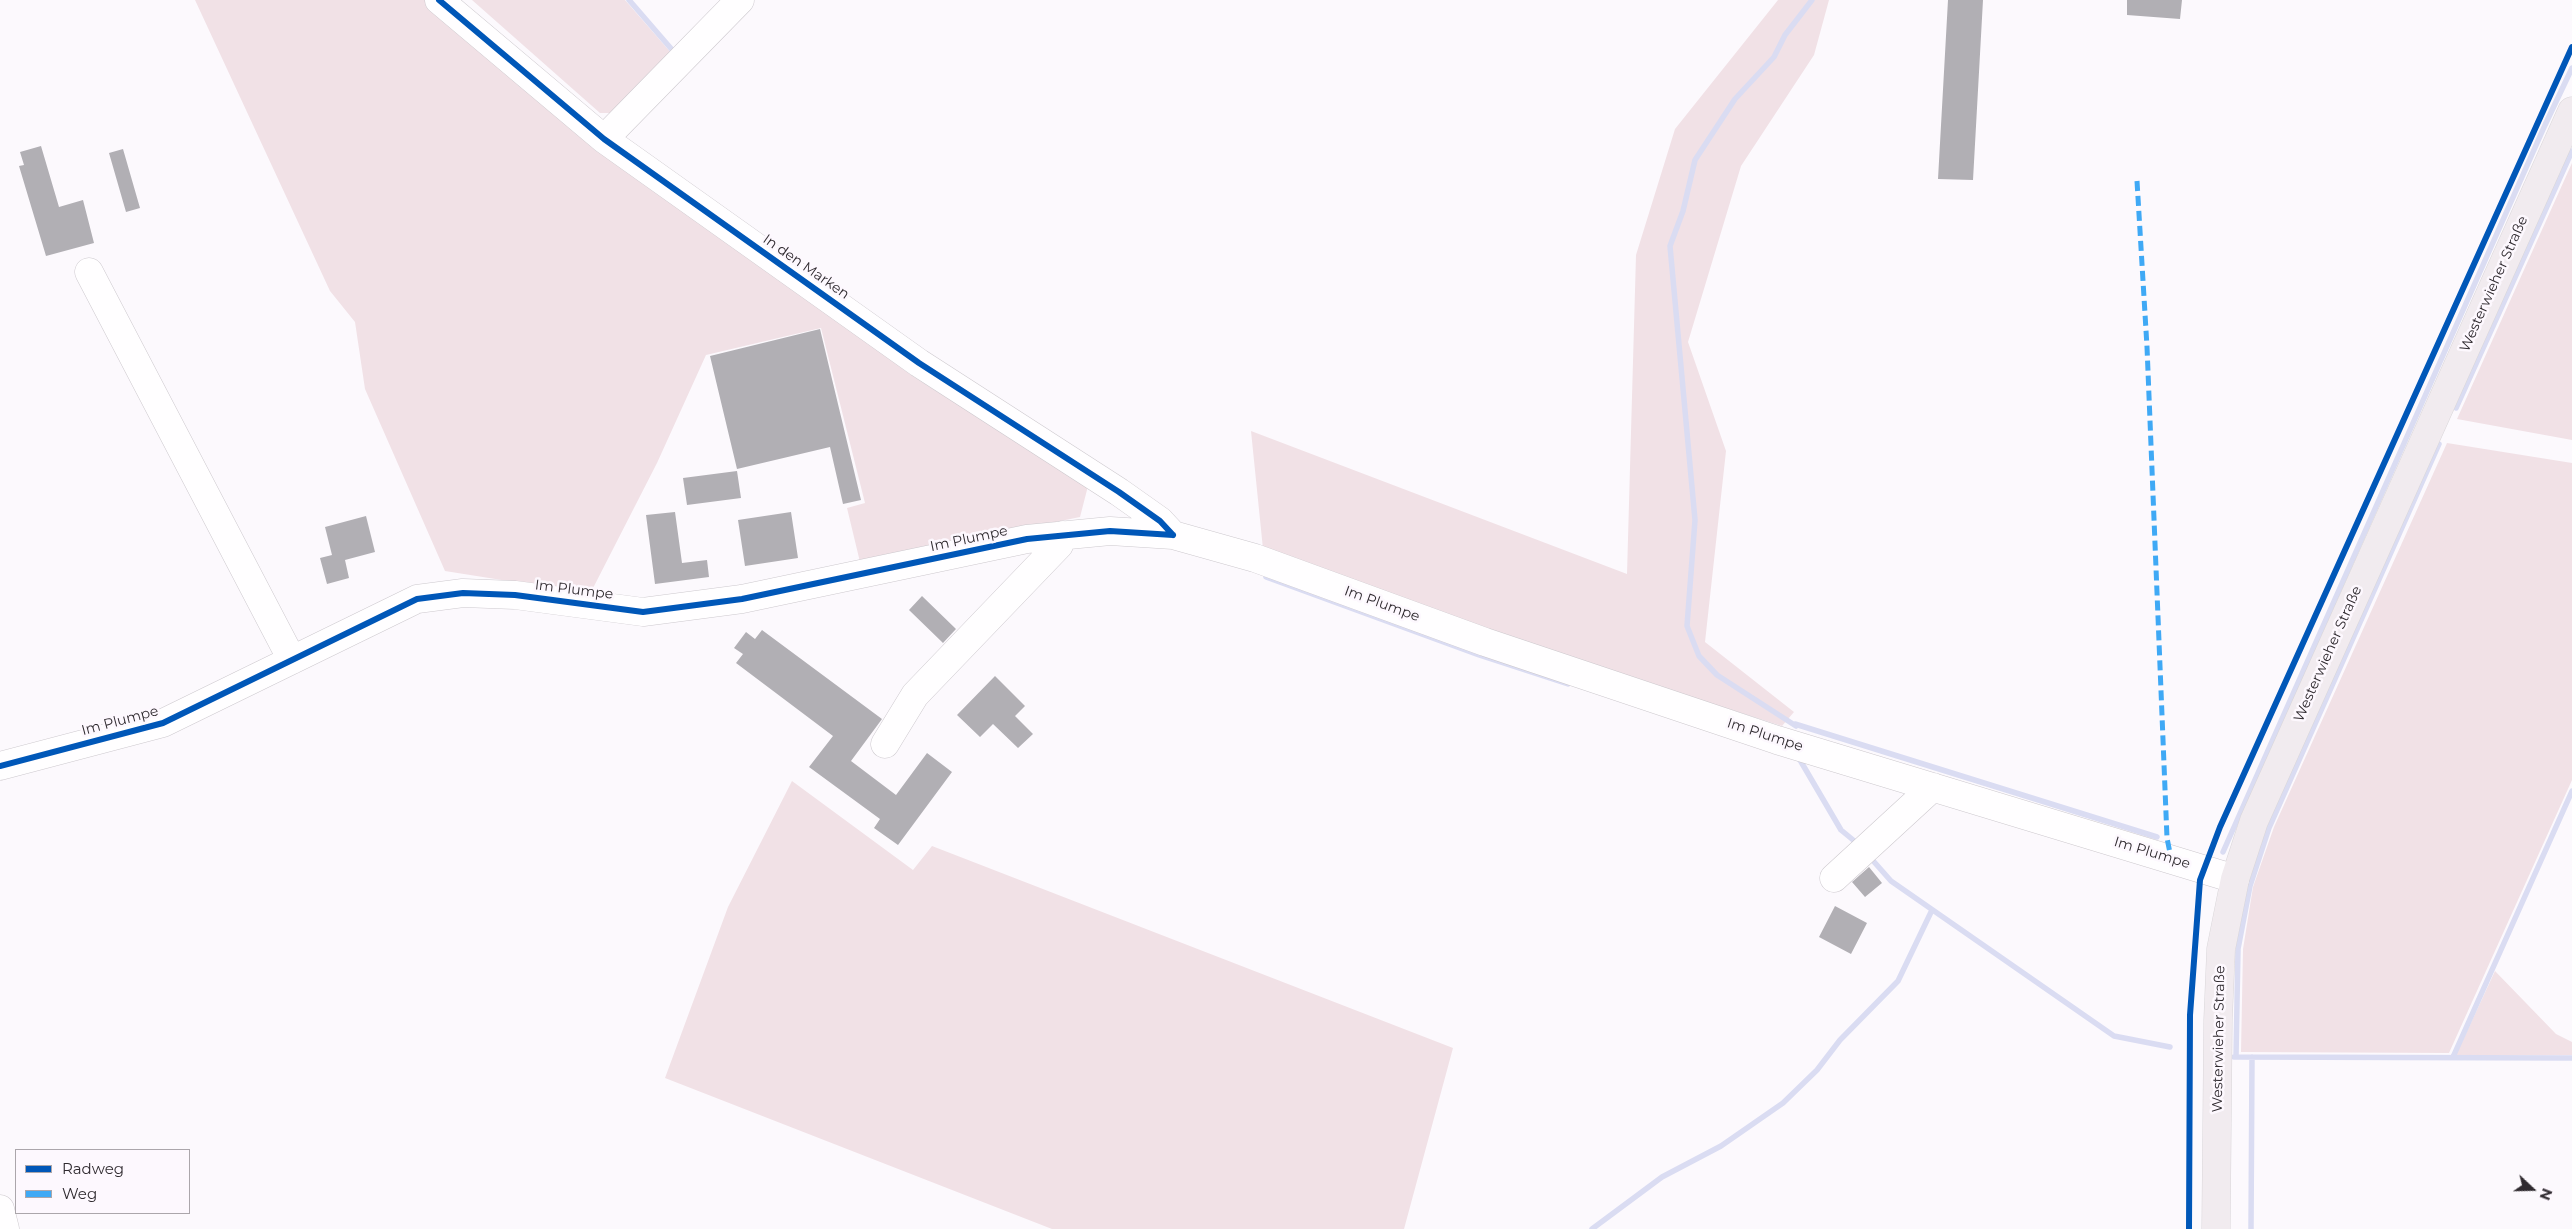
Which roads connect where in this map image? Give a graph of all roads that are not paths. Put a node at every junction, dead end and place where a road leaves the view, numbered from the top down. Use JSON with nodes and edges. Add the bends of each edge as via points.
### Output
{"nodes":[{"id":1,"x":440,"y":0,"type":"edge"},
{"id":2,"x":740,"y":0,"type":"edge"},
{"id":3,"x":2572,"y":111,"type":"edge"},
{"id":4,"x":604,"y":139,"type":"junction"},
{"id":5,"x":89,"y":272,"type":"dead end"},
{"id":6,"x":1119,"y":492,"type":"junction"},
{"id":7,"x":1110,"y":531,"type":"junction"},
{"id":8,"x":1063,"y":535,"type":"junction"},
{"id":9,"x":1173,"y":535,"type":"junction"},
{"id":10,"x":292,"y":660,"type":"junction"},
{"id":11,"x":885,"y":744,"type":"dead end"},
{"id":12,"x":0,"y":766,"type":"edge"},
{"id":13,"x":1933,"y":787,"type":"junction"},
{"id":14,"x":1834,"y":878,"type":"dead end"},
{"id":15,"x":2235,"y":879,"type":"junction"},
{"id":16,"x":0,"y":1210,"type":"edge"},
{"id":17,"x":5,"y":1229,"type":"edge"},
{"id":18,"x":2216,"y":1229,"type":"edge"}],
"edges":[{"from":1,"to":4,"type":"street","name":"In den Marken"},
{"from":2,"to":4,"type":"street"},
{"from":3,"to":15,"type":"main road","name":"Westerwieher Straße","via":[[2254,821]]},
{"from":4,"to":6,"type":"street","name":"In den Marken","via":[[919,363]]},
{"from":5,"to":10,"type":"street"},
{"from":6,"to":7,"type":"street"},
{"from":6,"to":9,"type":"street","name":"In den Marken","via":[[1160,521]]},
{"from":7,"to":8,"type":"street","name":"Im Plumpe"},
{"from":7,"to":9,"type":"street","name":"Im Plumpe"},
{"from":8,"to":10,"type":"street","name":"Im Plumpe","via":[[1027,539],[742,599],[643,612],[506,595],[463,593],[417,599]]},
{"from":8,"to":11,"type":"street","via":[[1060,546],[915,695]]},
{"from":9,"to":13,"type":"street","name":"Im Plumpe","via":[[1256,558],[1485,642],[1778,740]]},
{"from":10,"to":12,"type":"street","name":"Im Plumpe","via":[[164,723]]},
{"from":13,"to":14,"type":"street"},
{"from":13,"to":15,"type":"street","name":"Im Plumpe"},
{"from":15,"to":18,"type":"main road","name":"Westerwieher Straße","via":[[2221,949]]},
{"from":16,"to":17,"type":"street"}]}
